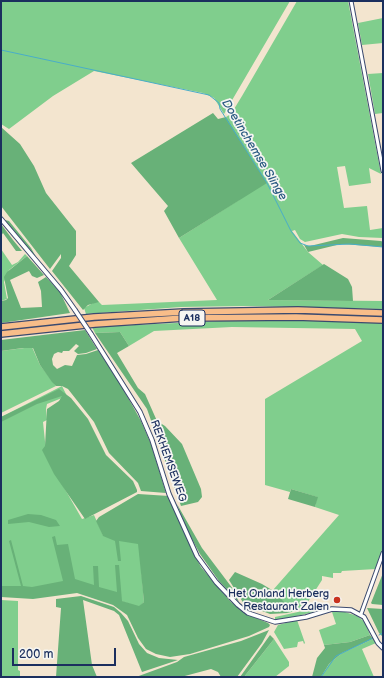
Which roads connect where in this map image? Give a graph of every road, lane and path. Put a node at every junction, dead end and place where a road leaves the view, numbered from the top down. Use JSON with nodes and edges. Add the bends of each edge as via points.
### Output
{"nodes":[{"id":1,"x":351,"y":1,"type":"edge"},
{"id":2,"x":383,"y":171,"type":"edge"},
{"id":3,"x":1,"y":219,"type":"edge"},
{"id":4,"x":383,"y":313,"type":"edge"},
{"id":5,"x":383,"y":320,"type":"edge"},
{"id":6,"x":1,"y":327,"type":"edge"},
{"id":7,"x":1,"y":334,"type":"edge"},
{"id":8,"x":383,"y":553,"type":"edge"},
{"id":9,"x":361,"y":614,"type":"junction"},
{"id":10,"x":383,"y":648,"type":"edge"}],
"edges":[{"from":1,"to":2,"type":"street"},
{"from":3,"to":9,"type":"street","name":"REKHEMSEWEG","bridge":true,"via":[[61,290],[143,418],[169,494],[197,556],[210,576],[248,613],[275,622],[332,609],[346,609]]},
{"from":4,"to":6,"type":"highway","number":"A18","via":[[298,310],[184,312],[94,317]]},
{"from":5,"to":7,"type":"highway","number":"A18","via":[[215,317],[110,323]]},
{"from":8,"to":9,"type":"street"},
{"from":9,"to":10,"type":"street"}]}
